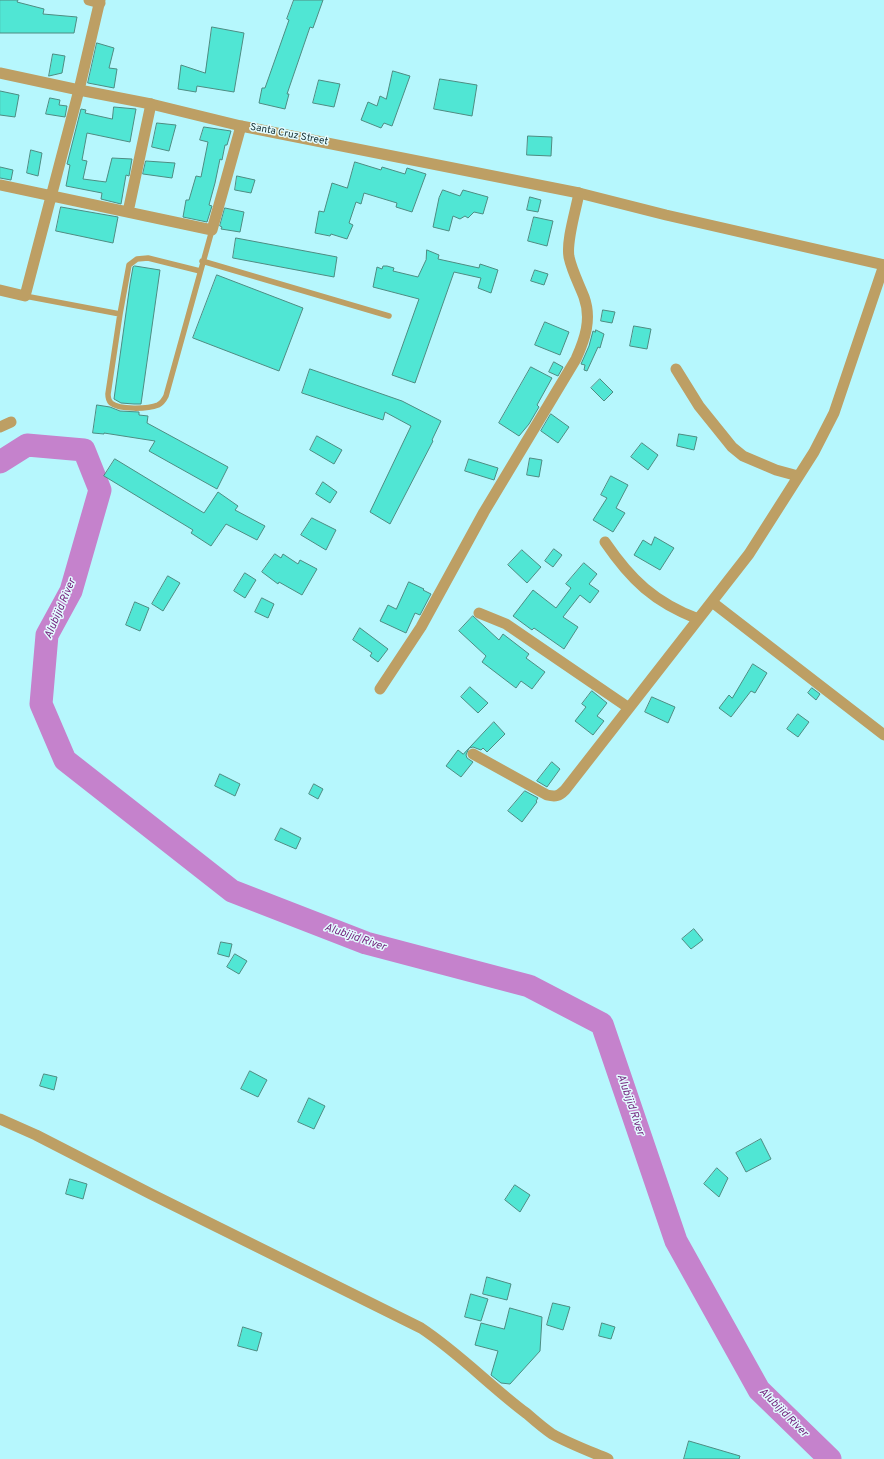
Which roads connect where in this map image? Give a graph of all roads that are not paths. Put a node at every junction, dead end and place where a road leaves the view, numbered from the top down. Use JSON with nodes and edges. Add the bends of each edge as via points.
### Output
{"nodes":[{"id":1,"x":96,"y":1,"type":"edge"},
{"id":2,"x":0,"y":73,"type":"edge"},
{"id":3,"x":79,"y":90,"type":"junction"},
{"id":4,"x":151,"y":104,"type":"junction"},
{"id":5,"x":241,"y":126,"type":"junction"},
{"id":6,"x":0,"y":185,"type":"edge"},
{"id":7,"x":579,"y":193,"type":"junction"},
{"id":8,"x":51,"y":195,"type":"junction"},
{"id":9,"x":128,"y":212,"type":"junction"},
{"id":10,"x":212,"y":230,"type":"junction"},
{"id":11,"x":202,"y":261,"type":"junction"},
{"id":12,"x":884,"y":265,"type":"edge"},
{"id":13,"x":200,"y":271,"type":"junction"},
{"id":14,"x":0,"y":290,"type":"edge"},
{"id":15,"x":25,"y":296,"type":"junction"},
{"id":16,"x":120,"y":314,"type":"junction"},
{"id":17,"x":389,"y":316,"type":"dead end"},
{"id":18,"x":676,"y":369,"type":"dead end"},
{"id":19,"x":11,"y":422,"type":"dead end"},
{"id":20,"x":0,"y":427,"type":"edge"},
{"id":21,"x":798,"y":476,"type":"junction"},
{"id":22,"x":604,"y":542,"type":"dead end"},
{"id":23,"x":712,"y":602,"type":"junction"},
{"id":24,"x":479,"y":613,"type":"dead end"},
{"id":25,"x":698,"y":620,"type":"junction"},
{"id":26,"x":380,"y":689,"type":"dead end"},
{"id":27,"x":629,"y":708,"type":"junction"},
{"id":28,"x":884,"y":735,"type":"edge"},
{"id":29,"x":473,"y":754,"type":"dead end"},
{"id":30,"x":0,"y":1119,"type":"edge"},
{"id":31,"x":608,"y":1459,"type":"edge"}],
"edges":[{"from":1,"to":3,"type":"street"},
{"from":2,"to":3,"type":"street","name":"Santa Cruz Street"},
{"from":3,"to":4,"type":"street","name":"Santa Cruz Street"},
{"from":3,"to":8,"type":"street"},
{"from":4,"to":5,"type":"street","name":"Santa Cruz Street"},
{"from":4,"to":9,"type":"street"},
{"from":5,"to":7,"type":"street","name":"Santa Cruz Street"},
{"from":5,"to":10,"type":"street"},
{"from":6,"to":8,"type":"street"},
{"from":7,"to":12,"type":"street","name":"Santa Cruz Street","via":[[666,216]]},
{"from":7,"to":26,"type":"street","via":[[568,247],[587,311],[586,332],[581,349],[534,432],[484,512],[421,627]]},
{"from":8,"to":9,"type":"street"},
{"from":8,"to":15,"type":"street"},
{"from":9,"to":10,"type":"street"},
{"from":10,"to":11,"type":"lane"},
{"from":11,"to":13,"type":"lane"},
{"from":11,"to":17,"type":"lane"},
{"from":12,"to":21,"type":"street","via":[[834,413]]},
{"from":13,"to":16,"type":"lane","via":[[148,258],[137,259],[129,265]]},
{"from":13,"to":16,"type":"lane","via":[[166,396],[158,405],[149,408],[125,408],[115,405],[109,398]]},
{"from":14,"to":15,"type":"street"},
{"from":15,"to":16,"type":"lane"},
{"from":18,"to":21,"type":"street","via":[[699,406],[732,447],[743,456]]},
{"from":19,"to":20,"type":"street"},
{"from":21,"to":23,"type":"street","via":[[748,554]]},
{"from":22,"to":25,"type":"street","via":[[630,576],[661,602]]},
{"from":23,"to":25,"type":"street"},
{"from":23,"to":28,"type":"street"},
{"from":24,"to":27,"type":"street","via":[[506,624]]},
{"from":25,"to":27,"type":"street"},
{"from":27,"to":29,"type":"street","via":[[559,796],[547,794]]},
{"from":30,"to":31,"type":"street","via":[[422,1328],[551,1433]]}]}
